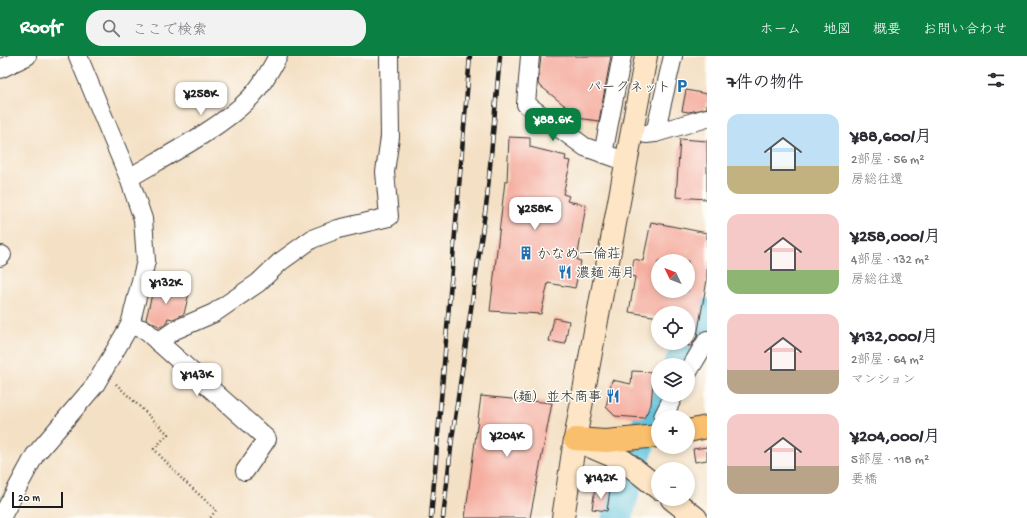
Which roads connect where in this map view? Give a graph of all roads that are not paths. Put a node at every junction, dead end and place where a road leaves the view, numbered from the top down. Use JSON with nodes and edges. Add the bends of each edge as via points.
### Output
{"nodes":[{"id":1,"x":27,"y":56,"type":"edge"},
{"id":2,"x":78,"y":56,"type":"edge"},
{"id":3,"x":278,"y":56,"type":"edge"},
{"id":4,"x":389,"y":56,"type":"edge"},
{"id":5,"x":530,"y":56,"type":"edge"},
{"id":6,"x":622,"y":56,"type":"edge"},
{"id":7,"x":646,"y":56,"type":"edge"},
{"id":8,"x":674,"y":56,"type":"edge"},
{"id":9,"x":0,"y":69,"type":"edge"},
{"id":10,"x":707,"y":118,"type":"edge"},
{"id":11,"x":655,"y":133,"type":"junction"},
{"id":12,"x":630,"y":134,"type":"junction"},
{"id":13,"x":603,"y":154,"type":"junction"},
{"id":14,"x":625,"y":161,"type":"junction"},
{"id":15,"x":129,"y":178,"type":"junction"},
{"id":16,"x":130,"y":325,"type":"junction"},
{"id":17,"x":707,"y":340,"type":"edge"},
{"id":18,"x":158,"y":342,"type":"junction"},
{"id":19,"x":695,"y":360,"type":"edge"},
{"id":20,"x":707,"y":427,"type":"edge"},
{"id":21,"x":651,"y":429,"type":"edge"},
{"id":22,"x":695,"y":430,"type":"edge"},
{"id":23,"x":574,"y":440,"type":"junction"},
{"id":24,"x":245,"y":472,"type":"dead end"},
{"id":25,"x":650,"y":482,"type":"edge"},
{"id":26,"x":681,"y":506,"type":"edge"},
{"id":27,"x":1,"y":518,"type":"edge"},
{"id":28,"x":563,"y":518,"type":"edge"},
{"id":29,"x":696,"y":518,"type":"edge"}],
"edges":[{"from":1,"to":9,"type":"street"},
{"from":2,"to":15,"type":"street"},
{"from":3,"to":15,"type":"street","via":[[268,75],[249,99],[225,120]]},
{"from":4,"to":18,"type":"street","via":[[390,137],[385,172],[388,217],[338,229],[312,240],[280,262],[258,283],[214,313],[175,330]]},
{"from":5,"to":13,"type":"street","via":[[526,104],[585,147]]},
{"from":6,"to":13,"type":"street"},
{"from":7,"to":12,"type":"street"},
{"from":8,"to":11,"type":"street"},
{"from":10,"to":11,"type":"street"},
{"from":11,"to":12,"type":"street"},
{"from":12,"to":14,"type":"street"},
{"from":13,"to":14,"type":"street"},
{"from":14,"to":23,"type":"street"},
{"from":15,"to":16,"type":"street","via":[[143,220],[146,261]]},
{"from":16,"to":18,"type":"street","via":[[145,330]]},
{"from":16,"to":27,"type":"street","via":[[95,385],[35,455]]},
{"from":17,"to":19,"type":"street"},
{"from":18,"to":24,"type":"street","via":[[267,439]]},
{"from":20,"to":22,"type":"main road"},
{"from":21,"to":23,"type":"main road"},
{"from":23,"to":25,"type":"street","via":[[624,461]]},
{"from":23,"to":28,"type":"street"},
{"from":26,"to":29,"type":"street"}]}
